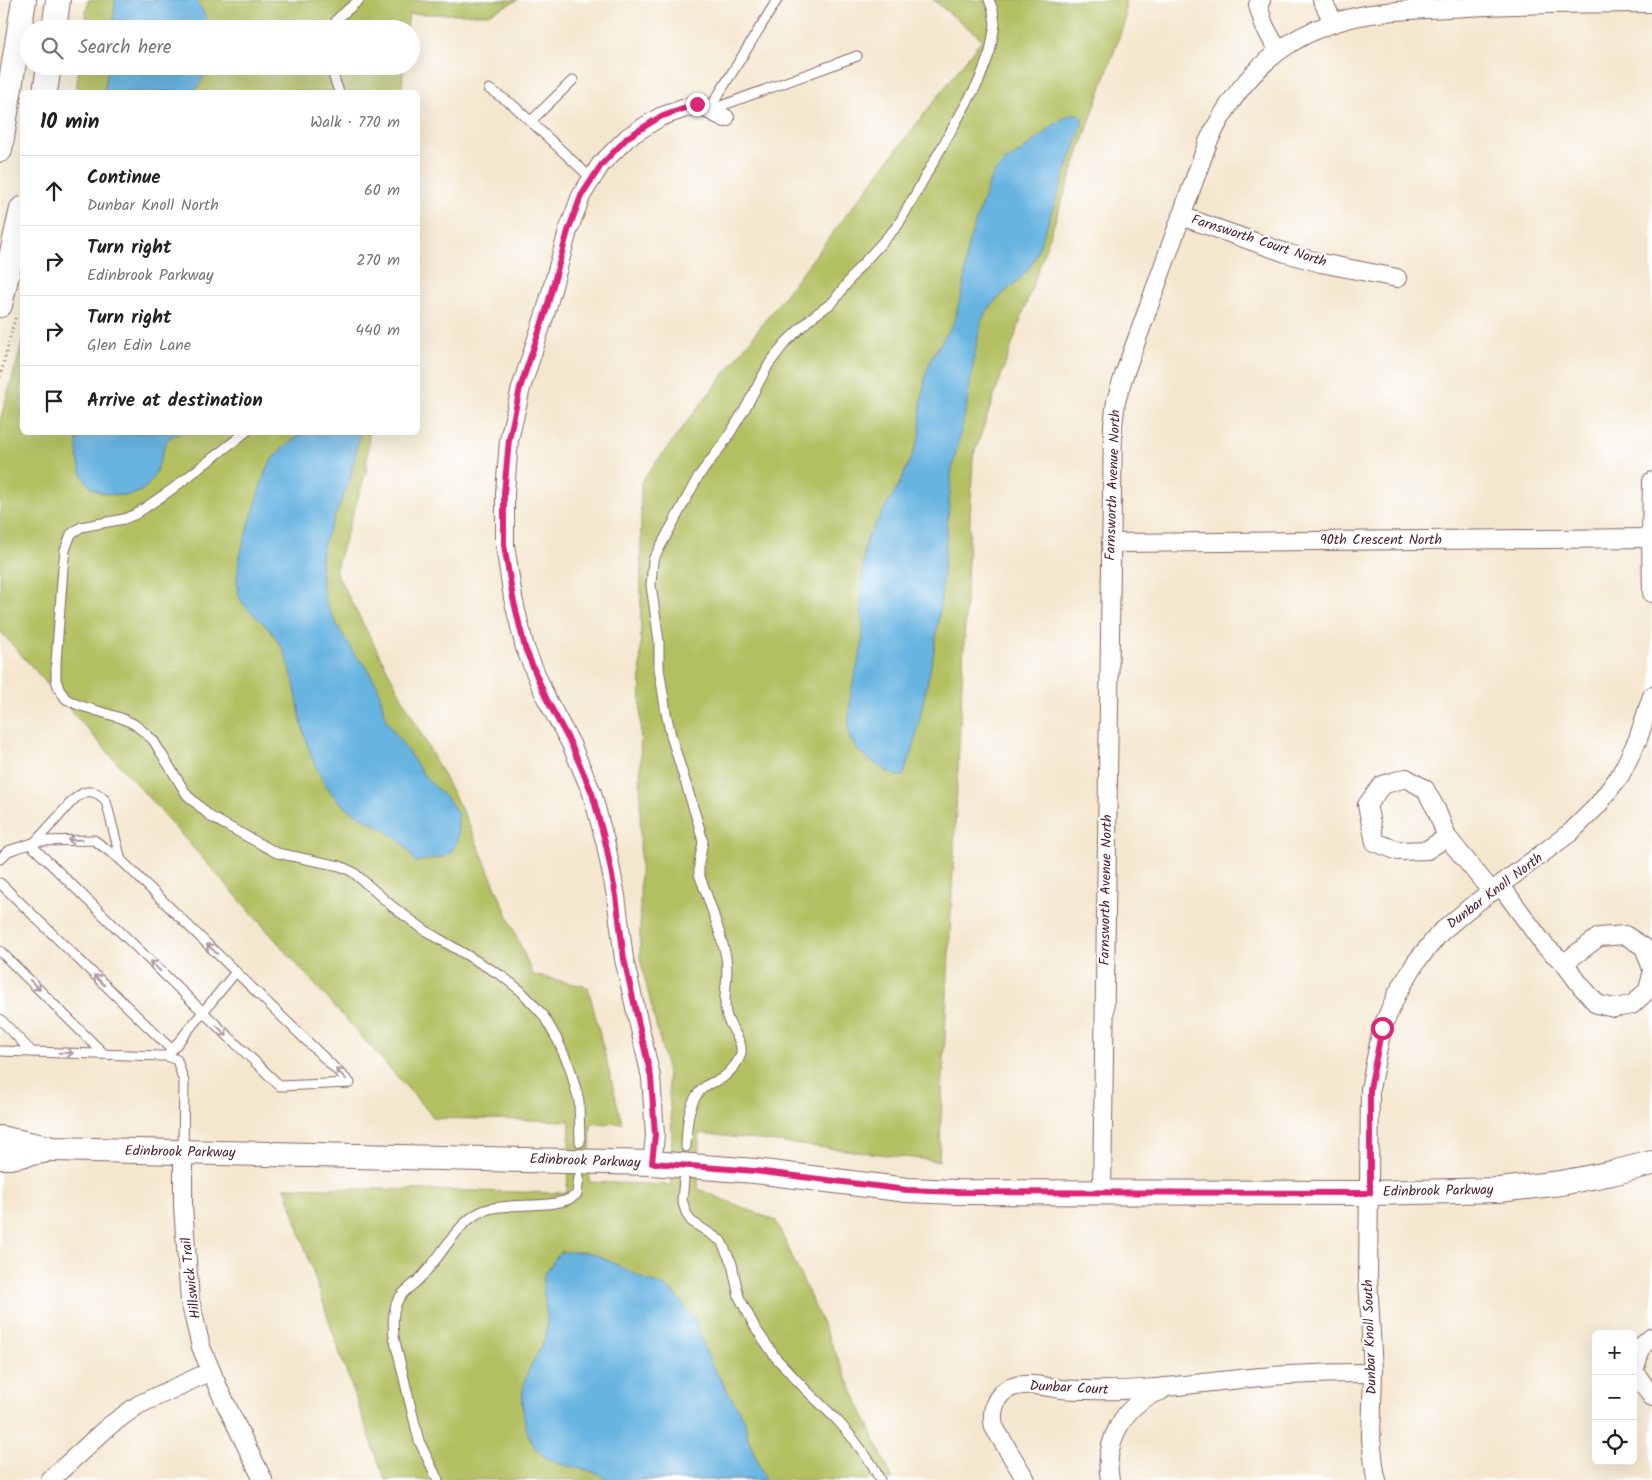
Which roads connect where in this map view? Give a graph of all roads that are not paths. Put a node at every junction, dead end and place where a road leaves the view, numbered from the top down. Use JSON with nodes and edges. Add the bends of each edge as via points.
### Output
{"nodes":[{"id":1,"x":24,"y":0,"type":"edge"},
{"id":2,"x":58,"y":0,"type":"edge"},
{"id":3,"x":359,"y":0,"type":"edge"},
{"id":4,"x":777,"y":0,"type":"edge"},
{"id":5,"x":989,"y":0,"type":"edge"},
{"id":6,"x":1261,"y":0,"type":"edge"},
{"id":7,"x":1322,"y":0,"type":"edge"},
{"id":8,"x":1528,"y":2,"type":"edge"},
{"id":9,"x":1652,"y":3,"type":"edge"},
{"id":10,"x":21,"y":20,"type":"edge"},
{"id":11,"x":55,"y":20,"type":"edge"},
{"id":12,"x":336,"y":20,"type":"edge"},
{"id":13,"x":1334,"y":23,"type":"junction"},
{"id":14,"x":20,"y":25,"type":"edge"},
{"id":15,"x":1278,"y":51,"type":"junction"},
{"id":16,"x":857,"y":56,"type":"dead end"},
{"id":17,"x":48,"y":75,"type":"edge"},
{"id":18,"x":333,"y":75,"type":"edge"},
{"id":19,"x":573,"y":80,"type":"dead end"},
{"id":20,"x":489,"y":89,"type":"dead end"},
{"id":21,"x":45,"y":90,"type":"edge"},
{"id":22,"x":338,"y":90,"type":"edge"},
{"id":23,"x":717,"y":114,"type":"junction"},
{"id":24,"x":531,"y":122,"type":"junction"},
{"id":25,"x":0,"y":150,"type":"edge"},
{"id":26,"x":592,"y":179,"type":"junction"},
{"id":27,"x":1181,"y":216,"type":"junction"},
{"id":28,"x":20,"y":224,"type":"edge"},
{"id":29,"x":1397,"y":278,"type":"dead end"},
{"id":30,"x":9,"y":308,"type":"edge"},
{"id":31,"x":242,"y":435,"type":"edge"},
{"id":32,"x":1652,"y":481,"type":"edge"},
{"id":33,"x":1651,"y":538,"type":"junction"},
{"id":34,"x":1111,"y":543,"type":"junction"},
{"id":35,"x":1652,"y":593,"type":"edge"},
{"id":36,"x":1652,"y":696,"type":"edge"},
{"id":37,"x":1447,"y":836,"type":"junction"},
{"id":38,"x":32,"y":843,"type":"junction"},
{"id":39,"x":4,"y":850,"type":"edge"},
{"id":40,"x":0,"y":859,"type":"edge"},
{"id":41,"x":121,"y":860,"type":"junction"},
{"id":42,"x":0,"y":883,"type":"edge"},
{"id":43,"x":1496,"y":889,"type":"junction"},
{"id":44,"x":0,"y":951,"type":"edge"},
{"id":45,"x":1564,"y":963,"type":"junction"},
{"id":46,"x":1652,"y":969,"type":"edge"},
{"id":47,"x":236,"y":972,"type":"junction"},
{"id":48,"x":1652,"y":974,"type":"edge"},
{"id":49,"x":203,"y":1012,"type":"junction"},
{"id":50,"x":0,"y":1019,"type":"edge"},
{"id":51,"x":0,"y":1051,"type":"edge"},
{"id":52,"x":32,"y":1052,"type":"junction"},
{"id":53,"x":169,"y":1053,"type":"junction"},
{"id":54,"x":104,"y":1054,"type":"junction"},
{"id":55,"x":0,"y":1138,"type":"edge"},
{"id":56,"x":580,"y":1142,"type":"dead end"},
{"id":57,"x":686,"y":1147,"type":"dead end"},
{"id":58,"x":53,"y":1149,"type":"junction"},
{"id":59,"x":183,"y":1152,"type":"junction"},
{"id":60,"x":0,"y":1157,"type":"edge"},
{"id":61,"x":1652,"y":1162,"type":"edge"},
{"id":62,"x":652,"y":1163,"type":"junction"},
{"id":63,"x":579,"y":1177,"type":"dead end"},
{"id":64,"x":684,"y":1180,"type":"dead end"},
{"id":65,"x":1102,"y":1193,"type":"junction"},
{"id":66,"x":1370,"y":1193,"type":"junction"},
{"id":67,"x":1652,"y":1337,"type":"edge"},
{"id":68,"x":211,"y":1370,"type":"junction"},
{"id":69,"x":1373,"y":1373,"type":"junction"},
{"id":70,"x":1176,"y":1386,"type":"junction"},
{"id":71,"x":1652,"y":1397,"type":"edge"},
{"id":72,"x":50,"y":1480,"type":"edge"},
{"id":73,"x":263,"y":1480,"type":"edge"},
{"id":74,"x":438,"y":1480,"type":"edge"},
{"id":75,"x":880,"y":1480,"type":"edge"},
{"id":76,"x":1026,"y":1480,"type":"edge"},
{"id":77,"x":1110,"y":1480,"type":"edge"},
{"id":78,"x":1377,"y":1480,"type":"edge"}],
"edges":[{"from":1,"to":10,"type":"street"},
{"from":2,"to":11,"type":"street"},
{"from":3,"to":12,"type":"lane"},
{"from":4,"to":23,"type":"lane"},
{"from":5,"to":57,"type":"lane","via":[[993,10],[993,36],[979,81],[898,225],[833,302],[785,343],[769,364],[726,440],[698,477],[653,560],[651,585],[666,713],[700,826],[703,842],[700,874],[726,957],[728,973],[724,996],[727,1018],[740,1046],[740,1057],[734,1066],[722,1078],[698,1092],[687,1117]]},
{"from":6,"to":15,"type":"street","via":[[1258,5],[1264,25]]},
{"from":7,"to":13,"type":"street"},
{"from":8,"to":9,"type":"street","name":"Farnsworth Avenue North"},
{"from":8,"to":13,"type":"street","name":"Farnsworth Avenue North","via":[[1386,12]]},
{"from":13,"to":15,"type":"street","name":"Farnsworth Avenue North"},
{"from":14,"to":25,"type":"street"},
{"from":15,"to":27,"type":"street","name":"Farnsworth Avenue North","via":[[1236,92],[1220,116]]},
{"from":16,"to":23,"type":"lane"},
{"from":17,"to":21,"type":"street"},
{"from":18,"to":22,"type":"lane"},
{"from":19,"to":24,"type":"lane"},
{"from":20,"to":24,"type":"lane"},
{"from":23,"to":26,"type":"street","via":[[697,104],[660,117],[628,137]]},
{"from":24,"to":26,"type":"lane"},
{"from":26,"to":62,"type":"street","via":[[581,196],[568,231],[520,388],[509,440],[504,545],[525,648],[592,793],[606,845],[624,959],[651,1077],[655,1135]]},
{"from":27,"to":29,"type":"street","name":"Farnsworth Court North","via":[[1286,253]]},
{"from":27,"to":34,"type":"street","name":"Farnsworth Avenue North","via":[[1116,401],[1112,425]]},
{"from":28,"to":30,"type":"street"},
{"from":31,"to":56,"type":"lane","via":[[136,514],[82,527],[72,534],[63,568],[56,662],[59,689],[66,699],[121,718],[144,732],[153,740],[187,795],[211,818],[278,853],[340,866],[353,872],[426,932],[502,976],[521,991],[543,1015],[570,1068],[579,1101]]},
{"from":32,"to":33,"type":"street"},
{"from":33,"to":34,"type":"street","name":"90th Crescent North"},
{"from":33,"to":35,"type":"street"},
{"from":34,"to":65,"type":"street","name":"Farnsworth Avenue North"},
{"from":36,"to":43,"type":"street","name":"Dunbar Knoll North","via":[[1638,739],[1621,774],[1598,805],[1571,832]]},
{"from":37,"to":37,"type":"street","via":[[1427,850],[1398,851],[1375,842],[1367,804],[1382,785],[1406,778],[1425,789]]},
{"from":37,"to":43,"type":"street"},
{"from":38,"to":39,"type":"lane"},
{"from":41,"to":38,"type":"lane","one_way":true,"via":[[94,840]]},
{"from":38,"to":41,"type":"lane","via":[[76,797],[94,792],[106,801]]},
{"from":49,"to":38,"type":"lane","one_way":true},
{"from":39,"to":40,"type":"lane"},
{"from":47,"to":41,"type":"lane","one_way":true},
{"from":53,"to":42,"type":"lane","one_way":true},
{"from":43,"to":45,"type":"street"},
{"from":43,"to":66,"type":"street","name":"Dunbar Knoll North","via":[[1440,933],[1416,962],[1382,1028],[1370,1089]]},
{"from":44,"to":54,"type":"lane","one_way":true},
{"from":45,"to":46,"type":"street","via":[[1599,937],[1625,935],[1644,947]]},
{"from":45,"to":48,"type":"street","via":[[1596,1004],[1614,1008],[1632,1005],[1648,990]]},
{"from":47,"to":49,"type":"lane"},
{"from":49,"to":47,"type":"lane","one_way":true,"via":[[280,1086],[350,1083]]},
{"from":49,"to":53,"type":"lane"},
{"from":50,"to":52,"type":"lane"},
{"from":51,"to":52,"type":"lane"},
{"from":52,"to":54,"type":"lane","one_way":true},
{"from":53,"to":54,"type":"lane"},
{"from":53,"to":59,"type":"lane","via":[[177,1060],[184,1082]]},
{"from":55,"to":58,"type":"street","name":"Edinbrook Parkway"},
{"from":58,"to":59,"type":"street","name":"Edinbrook Parkway"},
{"from":58,"to":60,"type":"street","name":"Edinbrook Parkway"},
{"from":59,"to":62,"type":"street","name":"Edinbrook Parkway"},
{"from":59,"to":68,"type":"street","name":"Hillswick Trail","via":[[183,1206],[190,1301],[201,1347]]},
{"from":61,"to":66,"type":"street","name":"Edinbrook Parkway","via":[[1561,1183],[1517,1188]]},
{"from":62,"to":65,"type":"street","name":"Edinbrook Parkway","via":[[755,1171],[907,1190]]},
{"from":63,"to":74,"type":"lane","via":[[577,1194],[571,1200],[497,1207],[478,1213],[463,1225],[438,1259],[398,1301],[394,1337],[419,1441]]},
{"from":64,"to":75,"type":"lane","via":[[682,1200],[687,1215],[721,1241],[732,1264],[740,1297],[756,1329],[776,1358],[837,1420]]},
{"from":65,"to":66,"type":"street","name":"Edinbrook Parkway"},
{"from":66,"to":69,"type":"street","name":"Dunbar Knoll South","via":[[1368,1276]]},
{"from":67,"to":71,"type":"street","via":[[1642,1346],[1634,1370]]},
{"from":68,"to":72,"type":"street","via":[[138,1405],[109,1426]]},
{"from":68,"to":73,"type":"street","name":"Hillswick Trail"},
{"from":69,"to":70,"type":"street","name":"Dunbar Court","via":[[1241,1378]]},
{"from":69,"to":78,"type":"street","name":"Dunbar Knoll South","via":[[1371,1439]]},
{"from":70,"to":76,"type":"street","name":"Dunbar Court","via":[[1102,1391],[1021,1385],[1003,1392],[994,1408],[994,1427]]},
{"from":70,"to":77,"type":"street","name":"Dunbar Court","via":[[1154,1393],[1133,1406],[1119,1424],[1109,1447]]}]}
